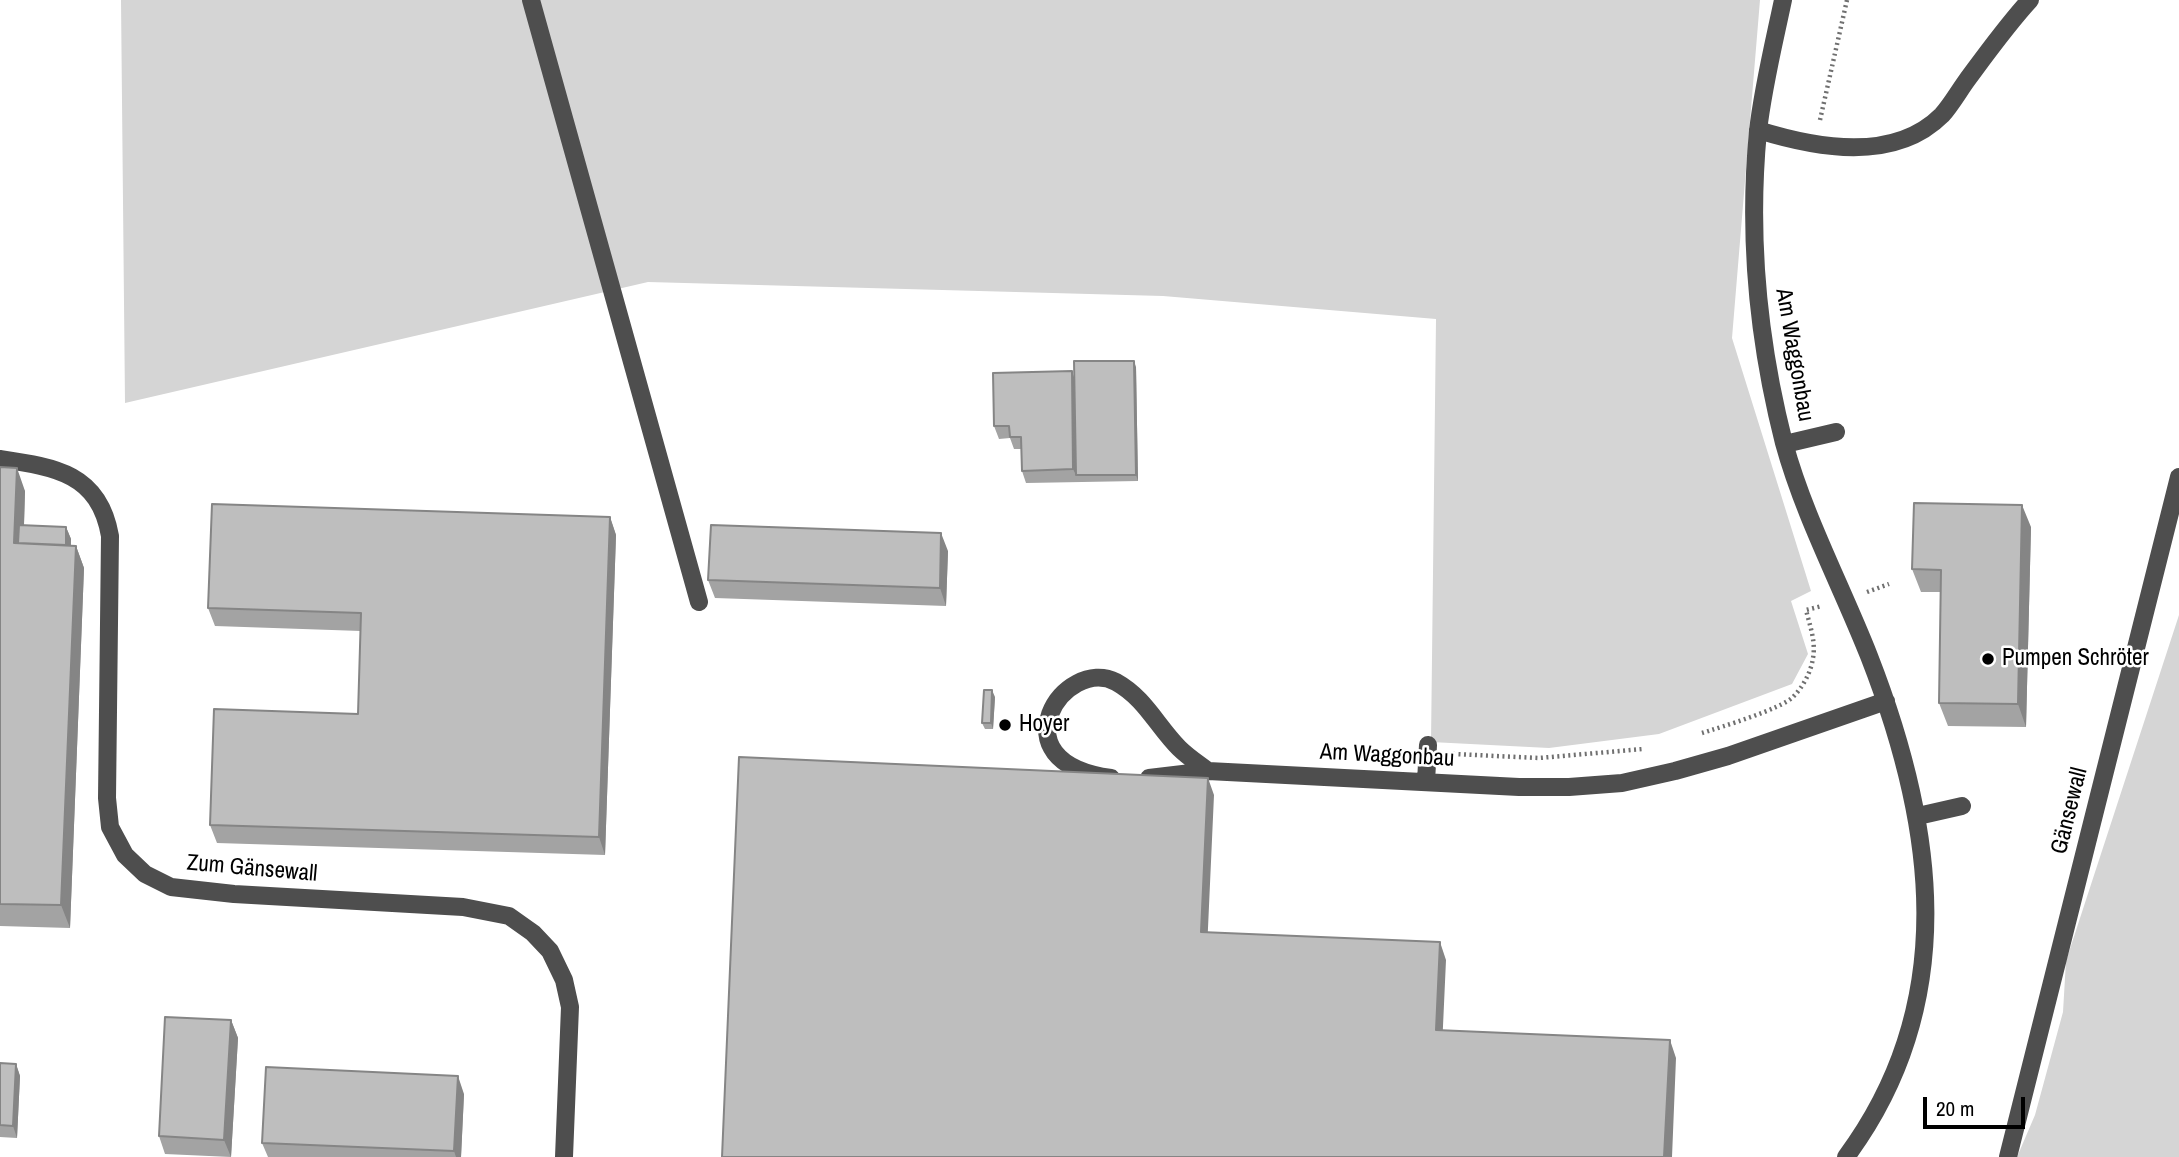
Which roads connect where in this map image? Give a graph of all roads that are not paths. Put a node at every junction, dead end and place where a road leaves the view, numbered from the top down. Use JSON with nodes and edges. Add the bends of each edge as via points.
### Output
{"nodes":[{"id":1,"x":531,"y":0,"type":"edge"},
{"id":2,"x":1783,"y":0,"type":"edge"},
{"id":3,"x":2030,"y":0,"type":"edge"},
{"id":4,"x":1758,"y":130,"type":"junction"},
{"id":5,"x":1836,"y":432,"type":"dead end"},
{"id":6,"x":1785,"y":444,"type":"junction"},
{"id":7,"x":0,"y":459,"type":"edge"},
{"id":8,"x":2179,"y":477,"type":"edge"},
{"id":9,"x":699,"y":602,"type":"dead end"},
{"id":10,"x":1886,"y":701,"type":"junction"},
{"id":11,"x":1427,"y":749,"type":"road end"},
{"id":12,"x":1208,"y":771,"type":"junction"},
{"id":13,"x":1426,"y":782,"type":"junction"},
{"id":14,"x":1962,"y":806,"type":"dead end"},
{"id":15,"x":1917,"y":816,"type":"junction"},
{"id":16,"x":564,"y":1157,"type":"edge"},
{"id":17,"x":1846,"y":1157,"type":"edge"},
{"id":18,"x":2008,"y":1157,"type":"edge"}],
"edges":[{"from":1,"to":9,"type":"street"},
{"from":2,"to":4,"type":"street","name":"Am Waggonbau"},
{"from":3,"to":4,"type":"street","via":[[1941,115],[1893,144],[1815,144]]},
{"from":4,"to":6,"type":"street","name":"Am Waggonbau","via":[[1754,260]]},
{"from":5,"to":6,"type":"street"},
{"from":6,"to":10,"type":"street","name":"Am Waggonbau"},
{"from":7,"to":16,"type":"street","name":"Zum Gänsewall","via":[[68,474],[90,490],[106,515],[110,536],[107,797],[110,827],[125,855],[145,874],[171,887],[463,908],[509,916],[550,951],[564,979],[570,1007]]},
{"from":8,"to":18,"type":"street","name":"Gänsewall"},
{"from":10,"to":13,"type":"street","name":"Am Waggonbau","via":[[1728,756],[1622,783],[1519,787]]},
{"from":10,"to":15,"type":"street","name":"Am Waggonbau"},
{"from":11,"to":13,"type":"street"},
{"from":12,"to":12,"type":"street","name":"Am Waggonbau","via":[[1179,748],[1142,702],[1113,680],[1095,677],[1066,690],[1047,721],[1051,749],[1074,769],[1131,780]]},
{"from":12,"to":13,"type":"street","name":"Am Waggonbau"},
{"from":14,"to":15,"type":"street"},
{"from":15,"to":17,"type":"street","name":"Am Waggonbau","via":[[1926,908],[1915,1007],[1895,1075]]}]}
